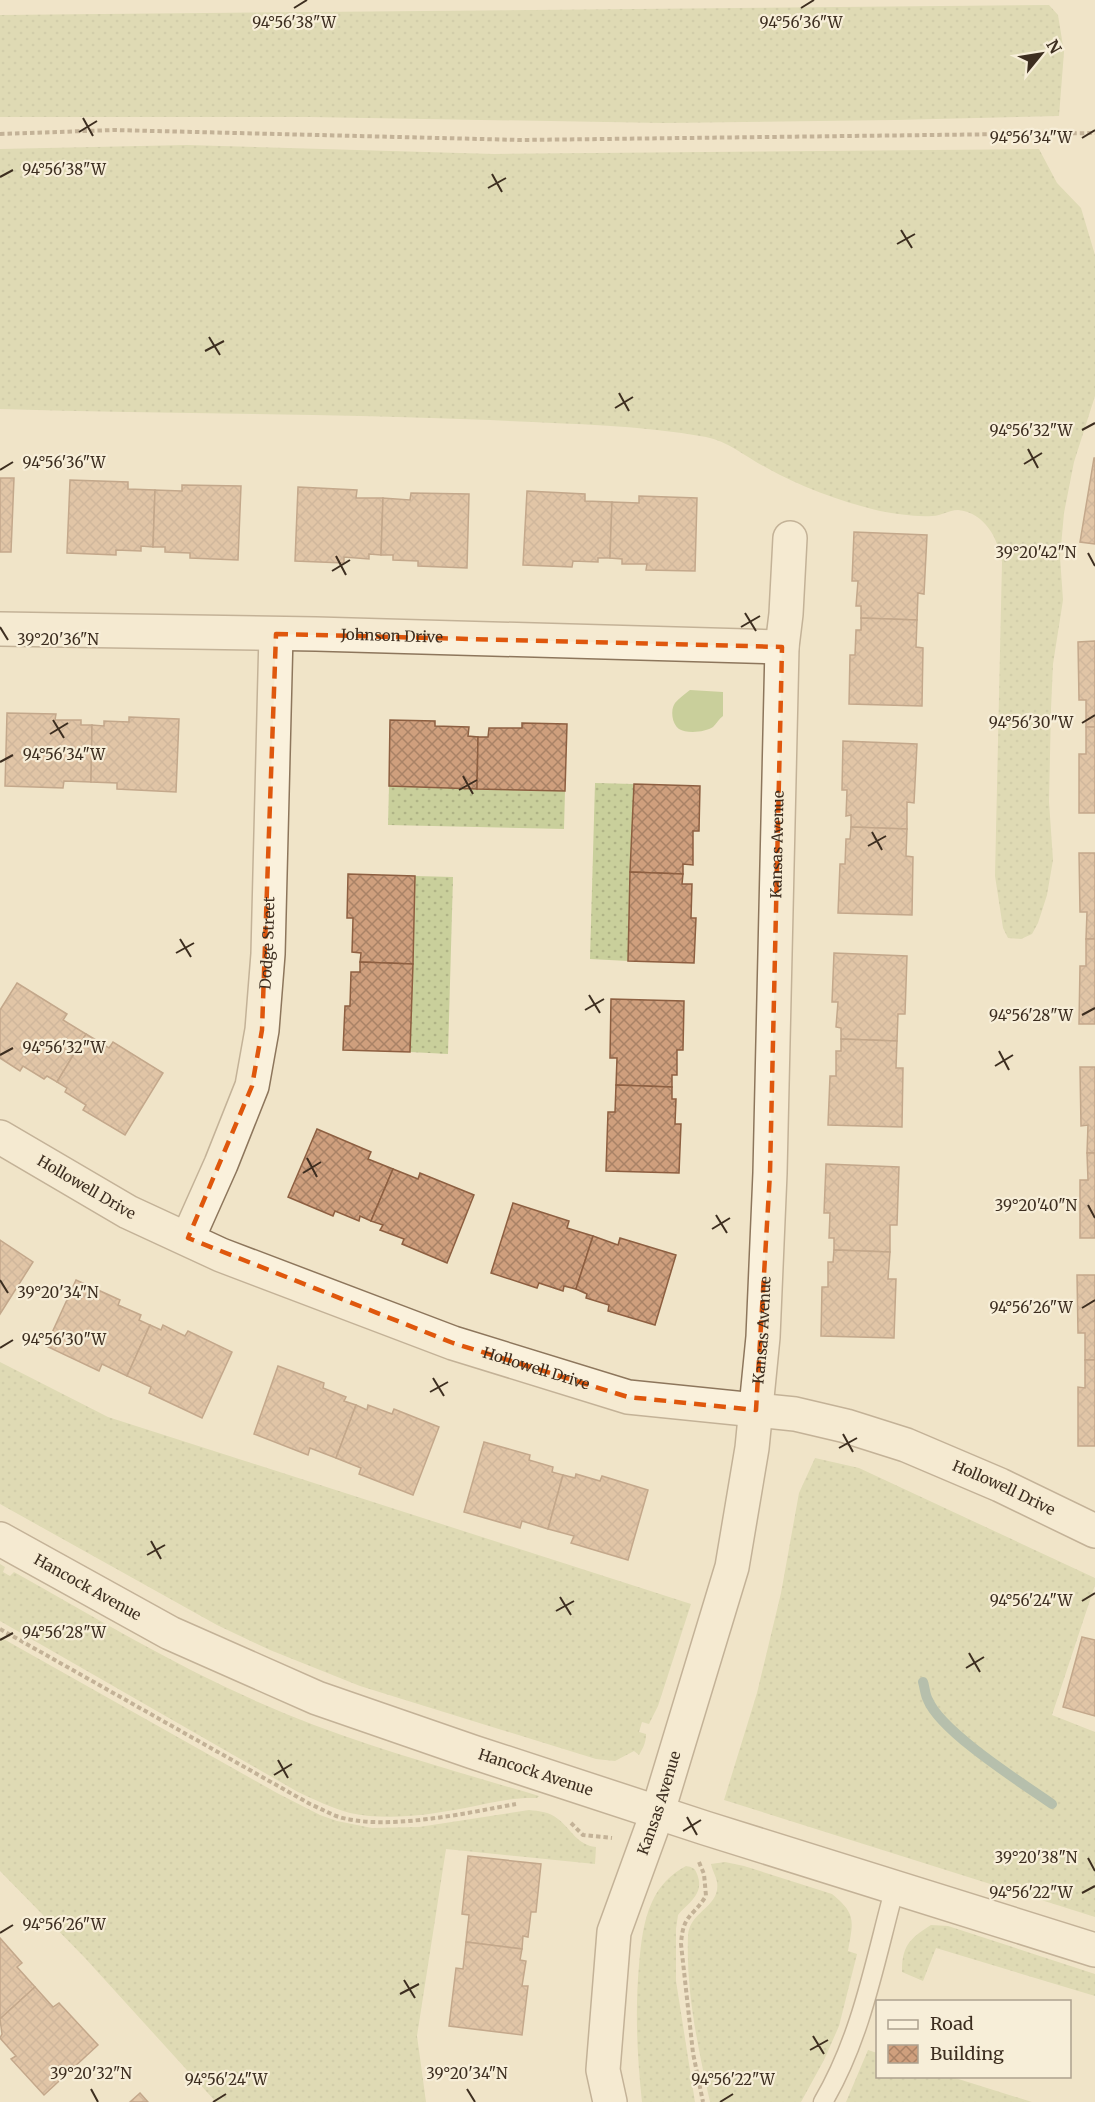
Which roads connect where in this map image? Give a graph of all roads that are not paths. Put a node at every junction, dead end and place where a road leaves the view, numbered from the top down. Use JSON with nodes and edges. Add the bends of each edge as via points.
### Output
{"nodes":[{"id":1,"x":790,"y":538,"type":"dead end"},
{"id":2,"x":0,"y":629,"type":"edge"},
{"id":3,"x":276,"y":634,"type":"junction"},
{"id":4,"x":782,"y":647,"type":"junction"},
{"id":5,"x":0,"y":1137,"type":"edge"},
{"id":6,"x":188,"y":1238,"type":"junction"},
{"id":7,"x":756,"y":1410,"type":"junction"},
{"id":8,"x":1095,"y":1531,"type":"edge"},
{"id":9,"x":0,"y":1539,"type":"edge"},
{"id":10,"x":658,"y":1811,"type":"junction"},
{"id":11,"x":895,"y":1887,"type":"junction"},
{"id":12,"x":1095,"y":1950,"type":"edge"},
{"id":13,"x":610,"y":2102,"type":"edge"},
{"id":14,"x":823,"y":2102,"type":"edge"}],
"edges":[{"from":1,"to":4,"type":"street","name":"Kansas Avenue"},
{"from":2,"to":3,"type":"street","name":"Johnson Drive"},
{"from":3,"to":4,"type":"street","name":"Johnson Drive"},
{"from":3,"to":6,"type":"street","name":"Dodge Street","via":[[268,954],[262,1030],[252,1086]]},
{"from":4,"to":7,"type":"street","name":"Kansas Avenue","via":[[770,1173]]},
{"from":5,"to":6,"type":"street","name":"Hollowell Drive","via":[[128,1212]]},
{"from":6,"to":7,"type":"street","name":"Hollowell Drive","via":[[221,1255],[453,1344],[628,1397]]},
{"from":7,"to":8,"type":"street","name":"Hollowell Drive","via":[[795,1414],[906,1445]]},
{"from":7,"to":10,"type":"street","name":"Kansas Avenue","via":[[732,1567]]},
{"from":9,"to":10,"type":"street","name":"Hancock Avenue","via":[[170,1633],[317,1698]]},
{"from":10,"to":11,"type":"street","name":"Hancock Avenue"},
{"from":10,"to":13,"type":"street","name":"Kansas Avenue","via":[[614,1932],[603,2070]]},
{"from":11,"to":12,"type":"street","name":"Hancock Avenue"},
{"from":11,"to":14,"type":"lane","via":[[870,1989]]}]}
